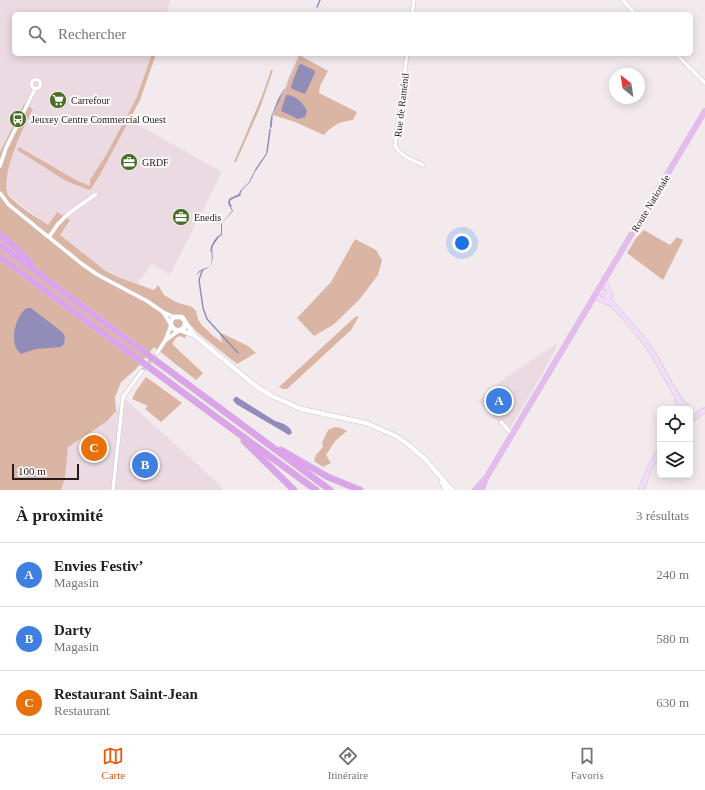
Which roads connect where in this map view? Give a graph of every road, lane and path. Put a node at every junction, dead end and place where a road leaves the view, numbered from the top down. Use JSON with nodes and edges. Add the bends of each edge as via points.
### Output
{"nodes":[{"id":1,"x":414,"y":0,"type":"edge"},
{"id":2,"x":623,"y":0,"type":"edge"},
{"id":3,"x":412,"y":12,"type":"edge"},
{"id":4,"x":634,"y":12,"type":"edge"},
{"id":5,"x":407,"y":56,"type":"edge"},
{"id":6,"x":678,"y":56,"type":"edge"},
{"id":7,"x":705,"y":83,"type":"edge"},
{"id":8,"x":35,"y":89,"type":"dead end"},
{"id":9,"x":705,"y":111,"type":"edge"},
{"id":10,"x":422,"y":165,"type":"dead end"},
{"id":11,"x":0,"y":166,"type":"edge"},
{"id":12,"x":0,"y":193,"type":"edge"},
{"id":13,"x":96,"y":194,"type":"dead end"},
{"id":14,"x":0,"y":234,"type":"edge"},
{"id":15,"x":49,"y":237,"type":"junction"},
{"id":16,"x":0,"y":245,"type":"edge"},
{"id":17,"x":0,"y":257,"type":"edge"},
{"id":18,"x":0,"y":263,"type":"edge"},
{"id":19,"x":21,"y":272,"type":"junction"},
{"id":20,"x":37,"y":272,"type":"junction"},
{"id":21,"x":604,"y":279,"type":"junction"},
{"id":22,"x":598,"y":289,"type":"junction"},
{"id":23,"x":594,"y":296,"type":"junction"},
{"id":24,"x":614,"y":306,"type":"junction"},
{"id":25,"x":163,"y":312,"type":"junction"},
{"id":26,"x":174,"y":317,"type":"junction"},
{"id":27,"x":170,"y":323,"type":"junction"},
{"id":28,"x":186,"y":323,"type":"junction"},
{"id":29,"x":179,"y":330,"type":"junction"},
{"id":30,"x":194,"y":336,"type":"junction"},
{"id":31,"x":165,"y":341,"type":"junction"},
{"id":32,"x":157,"y":353,"type":"tunnel mouth"},
{"id":33,"x":142,"y":371,"type":"tunnel mouth"},
{"id":34,"x":676,"y":395,"type":"junction"},
{"id":35,"x":679,"y":406,"type":"edge"},
{"id":36,"x":686,"y":406,"type":"edge"},
{"id":37,"x":705,"y":410,"type":"edge"},
{"id":38,"x":695,"y":416,"type":"edge"},
{"id":39,"x":501,"y":422,"type":"dead end"},
{"id":40,"x":227,"y":425,"type":"junction"},
{"id":41,"x":512,"y":434,"type":"junction"},
{"id":42,"x":265,"y":442,"type":"junction"},
{"id":43,"x":657,"y":456,"type":"edge"},
{"id":44,"x":439,"y":477,"type":"junction"},
{"id":45,"x":486,"y":478,"type":"junction"},
{"id":46,"x":113,"y":490,"type":"edge"},
{"id":47,"x":294,"y":490,"type":"edge"},
{"id":48,"x":316,"y":490,"type":"edge"},
{"id":49,"x":330,"y":490,"type":"edge"},
{"id":50,"x":360,"y":490,"type":"edge"},
{"id":51,"x":446,"y":490,"type":"edge"},
{"id":52,"x":452,"y":490,"type":"edge"},
{"id":53,"x":475,"y":490,"type":"edge"},
{"id":54,"x":482,"y":490,"type":"edge"},
{"id":55,"x":641,"y":490,"type":"edge"}],
"edges":[{"from":1,"to":3,"type":"street"},
{"from":2,"to":4,"type":"street"},
{"from":5,"to":10,"type":"street","name":"Rue de Raménil","via":[[395,146],[406,157]]},
{"from":6,"to":7,"type":"street"},
{"from":8,"to":11,"type":"street"},
{"from":9,"to":21,"type":"main road","name":"Route Nationale"},
{"from":12,"to":15,"type":"street","via":[[9,205]]},
{"from":13,"to":15,"type":"street","via":[[68,214]]},
{"from":14,"to":20,"type":"highway","via":[[27,258]]},
{"from":15,"to":25,"type":"street","via":[[98,275]]},
{"from":16,"to":20,"type":"highway"},
{"from":17,"to":19,"type":"highway"},
{"from":18,"to":19,"type":"highway"},
{"from":19,"to":40,"type":"highway"},
{"from":20,"to":42,"type":"highway"},
{"from":21,"to":22,"type":"main road","name":"Route Nationale"},
{"from":21,"to":24,"type":"main road"},
{"from":22,"to":23,"type":"main road","name":"Route Nationale"},
{"from":22,"to":24,"type":"main road","via":[[604,292]]},
{"from":23,"to":24,"type":"main road"},
{"from":23,"to":41,"type":"main road","name":"Route Nationale"},
{"from":24,"to":34,"type":"main road","via":[[642,338]]},
{"from":25,"to":26,"type":"street"},
{"from":25,"to":27,"type":"street"},
{"from":26,"to":27,"type":"street"},
{"from":26,"to":28,"type":"street","via":[[182,317]]},
{"from":27,"to":29,"type":"street","via":[[174,329]]},
{"from":27,"to":31,"type":"street"},
{"from":28,"to":29,"type":"street","via":[[184,328]]},
{"from":28,"to":30,"type":"street"},
{"from":29,"to":30,"type":"street"},
{"from":29,"to":31,"type":"street"},
{"from":30,"to":44,"type":"street","via":[[257,388],[272,396],[301,409],[366,423],[396,436],[424,459]]},
{"from":31,"to":32,"type":"street"},
{"from":33,"to":46,"type":"street","via":[[123,398]]},
{"from":34,"to":35,"type":"main road"},
{"from":34,"to":36,"type":"main road"},
{"from":37,"to":38,"type":"main road"},
{"from":39,"to":41,"type":"street"},
{"from":40,"to":47,"type":"highway"},
{"from":40,"to":48,"type":"highway"},
{"from":41,"to":45,"type":"main road","name":"Route Nationale"},
{"from":42,"to":49,"type":"highway"},
{"from":42,"to":50,"type":"highway"},
{"from":43,"to":55,"type":"main road"},
{"from":44,"to":51,"type":"street"},
{"from":44,"to":52,"type":"street"},
{"from":45,"to":53,"type":"main road"},
{"from":45,"to":54,"type":"main road"}]}
